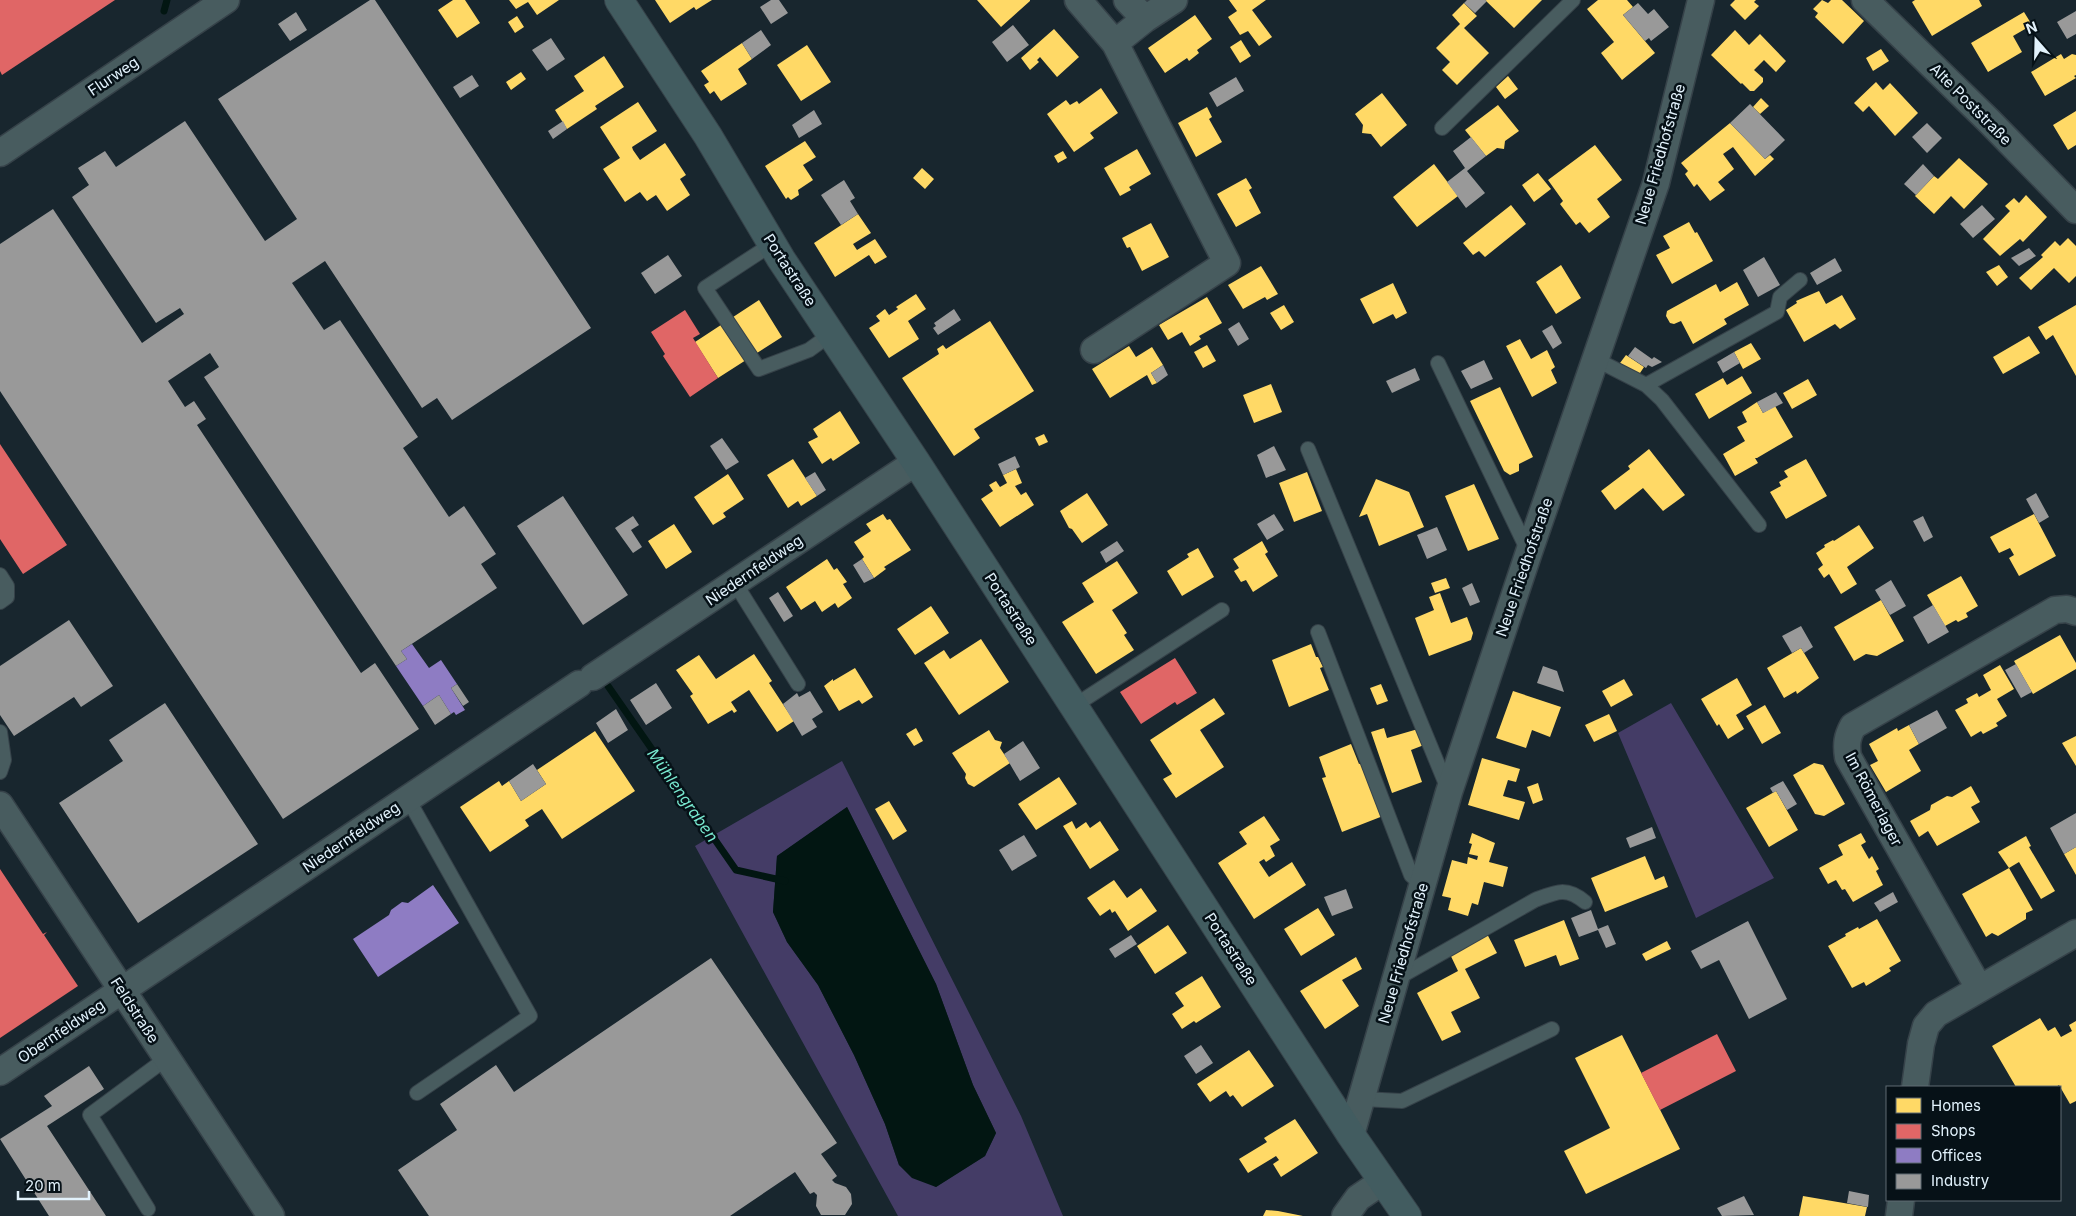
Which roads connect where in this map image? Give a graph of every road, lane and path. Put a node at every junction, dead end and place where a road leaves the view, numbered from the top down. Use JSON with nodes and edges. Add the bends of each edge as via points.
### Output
{"nodes":[{"id":1,"x":226,"y":0,"type":"edge"},
{"id":2,"x":618,"y":0,"type":"edge"},
{"id":3,"x":1078,"y":0,"type":"edge"},
{"id":4,"x":1127,"y":0,"type":"edge"},
{"id":5,"x":1174,"y":0,"type":"edge"},
{"id":6,"x":1573,"y":0,"type":"edge"},
{"id":7,"x":1701,"y":0,"type":"edge"},
{"id":8,"x":1865,"y":0,"type":"edge"},
{"id":9,"x":1145,"y":20,"type":"junction"},
{"id":10,"x":1115,"y":43,"type":"junction"},
{"id":11,"x":1442,"y":128,"type":"dead end"},
{"id":12,"x":0,"y":153,"type":"edge"},
{"id":13,"x":2076,"y":210,"type":"edge"},
{"id":14,"x":772,"y":244,"type":"junction"},
{"id":15,"x":1800,"y":280,"type":"dead end"},
{"id":16,"x":831,"y":334,"type":"junction"},
{"id":17,"x":1094,"y":350,"type":"dead end"},
{"id":18,"x":1595,"y":359,"type":"junction"},
{"id":19,"x":1438,"y":363,"type":"dead end"},
{"id":20,"x":1646,"y":385,"type":"junction"},
{"id":21,"x":1308,"y":449,"type":"dead end"},
{"id":22,"x":916,"y":462,"type":"junction"},
{"id":23,"x":1759,"y":524,"type":"dead end"},
{"id":24,"x":1528,"y":552,"type":"junction"},
{"id":25,"x":0,"y":575,"type":"edge"},
{"id":26,"x":734,"y":583,"type":"junction"},
{"id":27,"x":0,"y":602,"type":"edge"},
{"id":28,"x":1222,"y":610,"type":"dead end"},
{"id":29,"x":2076,"y":612,"type":"edge"},
{"id":30,"x":1318,"y":632,"type":"dead end"},
{"id":31,"x":798,"y":684,"type":"dead end"},
{"id":32,"x":1074,"y":706,"type":"junction"},
{"id":33,"x":0,"y":732,"type":"edge"},
{"id":34,"x":0,"y":772,"type":"edge"},
{"id":35,"x":1449,"y":792,"type":"junction"},
{"id":36,"x":408,"y":799,"type":"junction"},
{"id":37,"x":0,"y":805,"type":"edge"},
{"id":38,"x":1422,"y":886,"type":"junction"},
{"id":39,"x":1585,"y":902,"type":"dead end"},
{"id":40,"x":2076,"y":933,"type":"edge"},
{"id":41,"x":1396,"y":979,"type":"junction"},
{"id":42,"x":1979,"y":988,"type":"junction"},
{"id":43,"x":122,"y":990,"type":"junction"},
{"id":44,"x":1552,"y":1029,"type":"dead end"},
{"id":45,"x":167,"y":1058,"type":"junction"},
{"id":46,"x":0,"y":1072,"type":"edge"},
{"id":47,"x":1915,"y":1086,"type":"edge"},
{"id":48,"x":417,"y":1093,"type":"dead end"},
{"id":49,"x":1362,"y":1099,"type":"junction"},
{"id":50,"x":1351,"y":1135,"type":"junction"},
{"id":51,"x":1383,"y":1180,"type":"junction"},
{"id":52,"x":1901,"y":1201,"type":"edge"},
{"id":53,"x":148,"y":1209,"type":"dead end"},
{"id":54,"x":271,"y":1216,"type":"edge"},
{"id":55,"x":1346,"y":1216,"type":"edge"},
{"id":56,"x":1407,"y":1216,"type":"edge"},
{"id":57,"x":1899,"y":1216,"type":"edge"}],
"edges":[{"from":1,"to":12,"type":"street","name":"Flurweg"},
{"from":2,"to":14,"type":"main road","name":"Portastraße","via":[[708,136]]},
{"from":3,"to":10,"type":"street"},
{"from":4,"to":9,"type":"street"},
{"from":5,"to":9,"type":"street"},
{"from":6,"to":11,"type":"lane"},
{"from":7,"to":18,"type":"street","name":"Neue Friedhofstraße","via":[[1656,183]]},
{"from":8,"to":13,"type":"street","name":"Alte Poststraße"},
{"from":9,"to":10,"type":"street"},
{"from":10,"to":17,"type":"street","via":[[1227,263]]},
{"from":14,"to":16,"type":"main road","name":"Portastraße"},
{"from":14,"to":16,"type":"lane","via":[[705,288],[759,369],[808,350]]},
{"from":15,"to":20,"type":"lane","via":[[1780,297],[1777,312]]},
{"from":16,"to":22,"type":"main road","name":"Portastraße"},
{"from":18,"to":20,"type":"lane"},
{"from":18,"to":24,"type":"street","name":"Neue Friedhofstraße"},
{"from":19,"to":24,"type":"lane"},
{"from":20,"to":23,"type":"lane","via":[[1662,400]]},
{"from":21,"to":35,"type":"lane"},
{"from":22,"to":26,"type":"street","name":"Niedernfeldweg"},
{"from":22,"to":32,"type":"main road","name":"Portastraße"},
{"from":24,"to":35,"type":"street","name":"Neue Friedhofstraße"},
{"from":25,"to":27,"type":"lane","via":[[7,586],[7,597]]},
{"from":26,"to":31,"type":"lane"},
{"from":26,"to":36,"type":"street","name":"Niedernfeldweg"},
{"from":28,"to":32,"type":"lane"},
{"from":29,"to":42,"type":"street","name":"Im Römerlager","via":[[2055,610],[1853,726],[1848,735],[1848,757]]},
{"from":30,"to":38,"type":"lane","via":[[1411,875]]},
{"from":32,"to":50,"type":"main road","name":"Portastraße"},
{"from":33,"to":34,"type":"lane","via":[[4,760]]},
{"from":35,"to":38,"type":"street","name":"Neue Friedhofstraße"},
{"from":36,"to":43,"type":"street","name":"Niedernfeldweg"},
{"from":36,"to":48,"type":"lane","via":[[530,1016]]},
{"from":37,"to":43,"type":"street","name":"Feldstraße"},
{"from":38,"to":41,"type":"street","name":"Neue Friedhofstraße"},
{"from":39,"to":41,"type":"lane","via":[[1574,893],[1556,892],[1535,900]]},
{"from":40,"to":42,"type":"street"},
{"from":41,"to":49,"type":"street","name":"Neue Friedhofstraße"},
{"from":42,"to":47,"type":"street","via":[[1936,1014],[1926,1026]]},
{"from":43,"to":45,"type":"street","name":"Feldstraße"},
{"from":43,"to":46,"type":"street","name":"Obernfeldweg"},
{"from":44,"to":49,"type":"lane","via":[[1402,1101]]},
{"from":45,"to":53,"type":"lane","via":[[90,1115]]},
{"from":45,"to":54,"type":"street","name":"Feldstraße"},
{"from":49,"to":50,"type":"street","name":"Neue Friedhofstraße"},
{"from":50,"to":51,"type":"main road","name":"Portastraße"},
{"from":51,"to":55,"type":"street","via":[[1358,1198]]},
{"from":51,"to":56,"type":"main road","name":"Portastraße"},
{"from":52,"to":57,"type":"street"}]}
